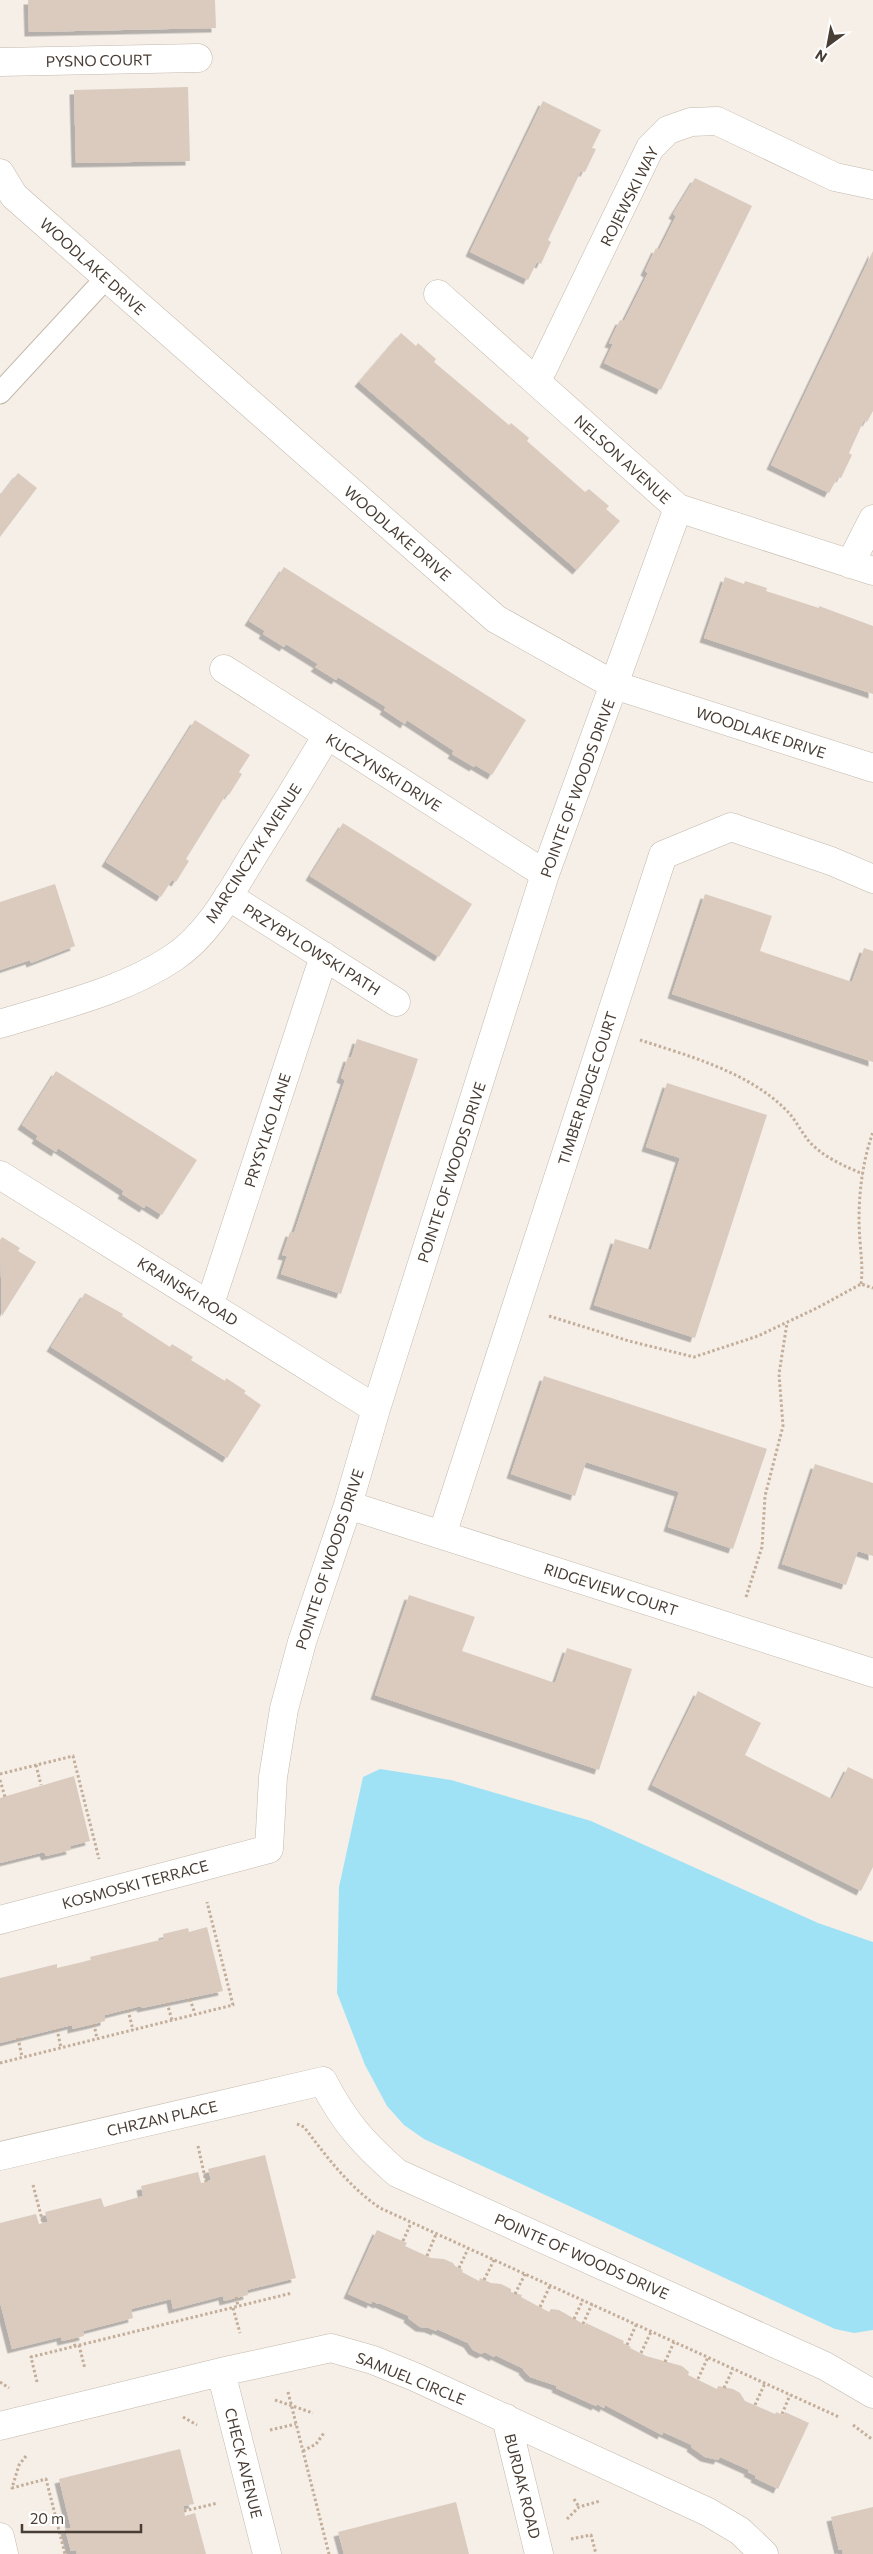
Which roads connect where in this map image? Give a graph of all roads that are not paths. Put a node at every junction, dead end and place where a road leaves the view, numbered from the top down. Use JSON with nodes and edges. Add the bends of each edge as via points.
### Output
{"nodes":[{"id":1,"x":198,"y":58,"type":"dead end"},
{"id":2,"x":0,"y":62,"type":"edge"},
{"id":3,"x":873,"y":185,"type":"edge"},
{"id":4,"x":5,"y":192,"type":"edge"},
{"id":5,"x":106,"y":278,"type":"junction"},
{"id":6,"x":438,"y":294,"type":"dead end"},
{"id":7,"x":537,"y":381,"type":"junction"},
{"id":8,"x":0,"y":393,"type":"edge"},
{"id":9,"x":678,"y":508,"type":"junction"},
{"id":10,"x":873,"y":519,"type":"edge"},
{"id":11,"x":862,"y":568,"type":"edge"},
{"id":12,"x":224,"y":669,"type":"dead end"},
{"id":13,"x":614,"y":685,"type":"junction"},
{"id":14,"x":328,"y":735,"type":"junction"},
{"id":15,"x":873,"y":768,"type":"edge"},
{"id":16,"x":545,"y":874,"type":"junction"},
{"id":17,"x":873,"y":879,"type":"edge"},
{"id":18,"x":228,"y":896,"type":"junction"},
{"id":19,"x":324,"y":956,"type":"junction"},
{"id":20,"x":396,"y":1002,"type":"dead end"},
{"id":21,"x":0,"y":1024,"type":"edge"},
{"id":22,"x":0,"y":1174,"type":"edge"},
{"id":23,"x":210,"y":1304,"type":"junction"},
{"id":24,"x":376,"y":1409,"type":"junction"},
{"id":25,"x":348,"y":1505,"type":"junction"},
{"id":26,"x":442,"y":1535,"type":"junction"},
{"id":27,"x":873,"y":1673,"type":"edge"},
{"id":28,"x":269,"y":1848,"type":"joint"},
{"id":29,"x":0,"y":1920,"type":"edge"},
{"id":30,"x":324,"y":2080,"type":"joint"},
{"id":31,"x":0,"y":2156,"type":"edge"},
{"id":32,"x":221,"y":2372,"type":"junction"},
{"id":33,"x":873,"y":2394,"type":"edge"},
{"id":34,"x":506,"y":2418,"type":"junction"},
{"id":35,"x":0,"y":2426,"type":"edge"},
{"id":36,"x":0,"y":2537,"type":"edge"},
{"id":37,"x":4,"y":2554,"type":"edge"},
{"id":38,"x":267,"y":2554,"type":"edge"},
{"id":39,"x":540,"y":2554,"type":"edge"},
{"id":40,"x":764,"y":2554,"type":"edge"}],
"edges":[{"from":1,"to":2,"type":"street","name":"PYSNO COURT"},
{"from":3,"to":7,"type":"street","name":"ROJEWSKI WAY","via":[[835,177],[717,121],[691,122],[668,130],[650,148]]},
{"from":4,"to":5,"type":"street","name":"WOODLAKE DRIVE"},
{"from":5,"to":8,"type":"lane"},
{"from":5,"to":13,"type":"street","name":"WOODLAKE DRIVE","via":[[496,619]]},
{"from":6,"to":7,"type":"street","name":"NELSON AVENUE"},
{"from":7,"to":9,"type":"street","name":"NELSON AVENUE"},
{"from":9,"to":11,"type":"street","name":"NELSON AVENUE"},
{"from":9,"to":13,"type":"street","name":"POINTE OF WOODS DRIVE"},
{"from":10,"to":11,"type":"street"},
{"from":12,"to":14,"type":"street","name":"KUCZYNSKI DRIVE"},
{"from":13,"to":15,"type":"street","name":"WOODLAKE DRIVE"},
{"from":13,"to":16,"type":"street","name":"POINTE OF WOODS DRIVE"},
{"from":14,"to":16,"type":"street","name":"KUCZYNSKI DRIVE"},
{"from":14,"to":18,"type":"street","name":"MARCINCZYK AVENUE"},
{"from":16,"to":24,"type":"street","name":"POINTE OF WOODS DRIVE"},
{"from":17,"to":26,"type":"street","name":"TIMBER RIDGE COURT","via":[[732,827],[663,855]]},
{"from":18,"to":19,"type":"street","name":"PRZYBYLOWSKI PATH"},
{"from":18,"to":21,"type":"street","name":"MARCINCZYK AVENUE","via":[[200,934],[175,957],[148,973],[96,994]]},
{"from":19,"to":20,"type":"street","name":"PRZYBYLOWSKI PATH"},
{"from":19,"to":23,"type":"street","name":"PRYSYLKO LANE"},
{"from":22,"to":23,"type":"street","name":"KRAINSKI ROAD"},
{"from":23,"to":24,"type":"street","name":"KRAINSKI ROAD"},
{"from":24,"to":25,"type":"street","name":"POINTE OF WOODS DRIVE"},
{"from":25,"to":26,"type":"street","name":"RIDGEVIEW COURT"},
{"from":25,"to":28,"type":"street","name":"POINTE OF WOODS DRIVE","via":[[302,1642],[284,1708],[273,1777]]},
{"from":26,"to":27,"type":"street","name":"RIDGEVIEW COURT"},
{"from":28,"to":29,"type":"street","name":"KOSMOSKI TERRACE"},
{"from":30,"to":31,"type":"street","name":"CHRZAN PLACE"},
{"from":30,"to":33,"type":"street","name":"POINTE OF WOODS DRIVE","via":[[338,2110],[364,2144],[397,2173],[826,2366]]},
{"from":32,"to":34,"type":"street","name":"SAMUEL CIRCLE","via":[[330,2348],[374,2360]]},
{"from":32,"to":35,"type":"street","name":"SAMUEL CIRCLE"},
{"from":32,"to":38,"type":"street","name":"CHECK AVENUE"},
{"from":34,"to":39,"type":"street","name":"BURDAK ROAD"},
{"from":34,"to":40,"type":"street","name":"SAMUEL CIRCLE","via":[[708,2512],[740,2531]]},
{"from":36,"to":37,"type":"street"}]}
